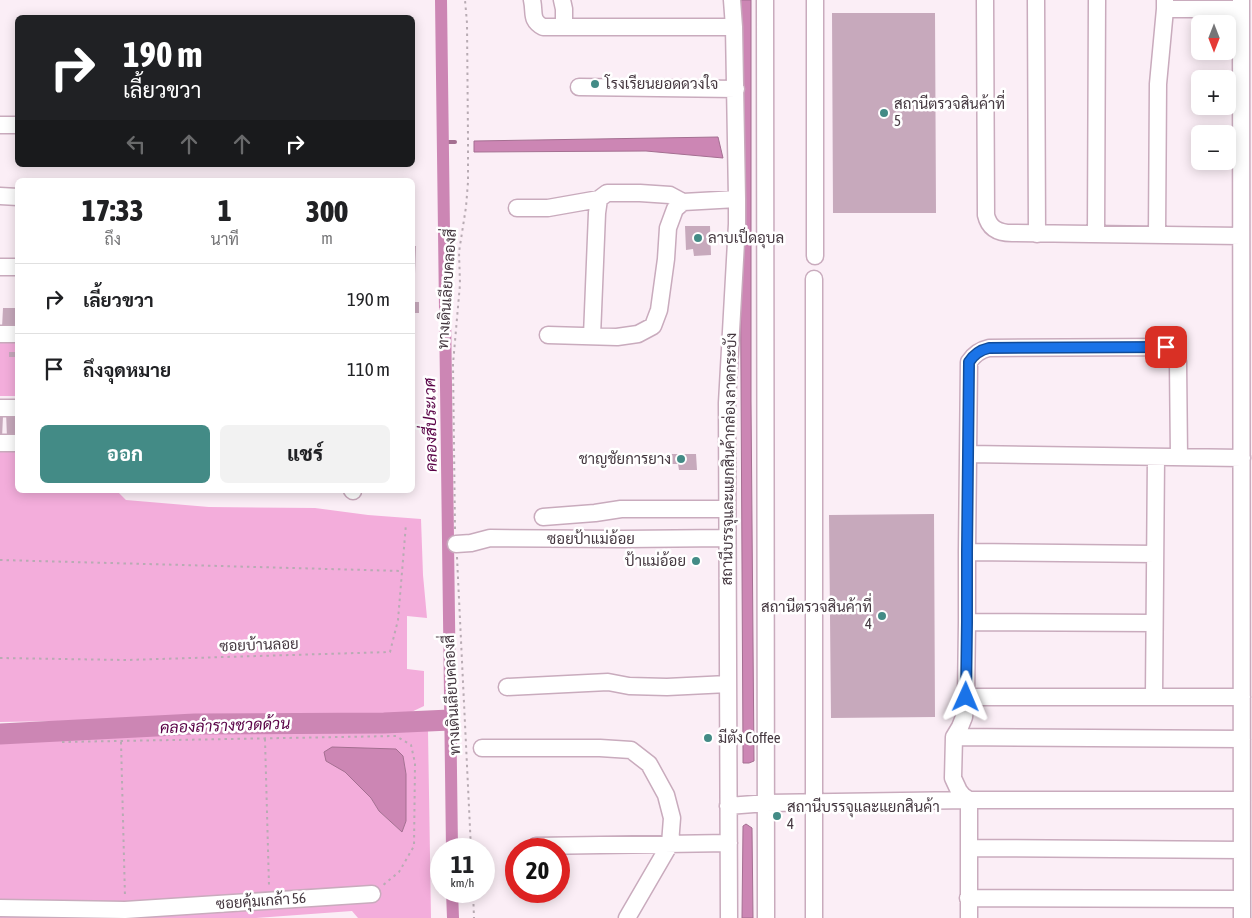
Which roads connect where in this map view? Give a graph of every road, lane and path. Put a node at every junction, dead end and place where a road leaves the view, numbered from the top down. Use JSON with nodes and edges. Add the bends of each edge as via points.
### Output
{"nodes":[{"id":1,"x":465,"y":0,"type":"edge"},
{"id":2,"x":532,"y":0,"type":"edge"},
{"id":3,"x":562,"y":0,"type":"edge"},
{"id":4,"x":732,"y":0,"type":"edge"},
{"id":5,"x":765,"y":0,"type":"edge"},
{"id":6,"x":815,"y":0,"type":"edge"},
{"id":7,"x":985,"y":0,"type":"edge"},
{"id":8,"x":1036,"y":0,"type":"edge"},
{"id":9,"x":1097,"y":0,"type":"edge"},
{"id":10,"x":1165,"y":5,"type":"edge"},
{"id":11,"x":1241,"y":5,"type":"edge"},
{"id":12,"x":564,"y":27,"type":"junction"},
{"id":13,"x":734,"y":27,"type":"junction"},
{"id":14,"x":1247,"y":62,"type":"edge"},
{"id":15,"x":579,"y":87,"type":"dead end"},
{"id":16,"x":736,"y":89,"type":"junction"},
{"id":17,"x":0,"y":125,"type":"edge"},
{"id":18,"x":15,"y":125,"type":"edge"},
{"id":19,"x":0,"y":196,"type":"edge"},
{"id":20,"x":15,"y":197,"type":"edge"},
{"id":21,"x":599,"y":198,"type":"junction"},
{"id":22,"x":737,"y":198,"type":"junction"},
{"id":23,"x":683,"y":202,"type":"junction"},
{"id":24,"x":517,"y":208,"type":"dead end"},
{"id":25,"x":1037,"y":234,"type":"junction"},
{"id":26,"x":1096,"y":234,"type":"junction"},
{"id":27,"x":1157,"y":234,"type":"junction"},
{"id":28,"x":1241,"y":236,"type":"junction"},
{"id":29,"x":815,"y":256,"type":"dead end"},
{"id":30,"x":0,"y":267,"type":"edge"},
{"id":31,"x":15,"y":267,"type":"edge"},
{"id":32,"x":814,"y":279,"type":"dead end"},
{"id":33,"x":0,"y":334,"type":"edge"},
{"id":34,"x":15,"y":334,"type":"edge"},
{"id":35,"x":548,"y":335,"type":"dead end"},
{"id":36,"x":592,"y":336,"type":"junction"},
{"id":37,"x":0,"y":408,"type":"edge"},
{"id":38,"x":15,"y":408,"type":"edge"},
{"id":39,"x":0,"y":443,"type":"edge"},
{"id":40,"x":15,"y":444,"type":"edge"},
{"id":41,"x":968,"y":454,"type":"junction"},
{"id":42,"x":1156,"y":457,"type":"junction"},
{"id":43,"x":1179,"y":457,"type":"junction"},
{"id":44,"x":1242,"y":458,"type":"junction"},
{"id":45,"x":727,"y":509,"type":"junction"},
{"id":46,"x":543,"y":517,"type":"dead end"},
{"id":47,"x":406,"y":524,"type":"dead end"},
{"id":48,"x":727,"y":538,"type":"junction"},
{"id":49,"x":456,"y":544,"type":"junction"},
{"id":50,"x":967,"y":552,"type":"junction"},
{"id":51,"x":1155,"y":554,"type":"junction"},
{"id":52,"x":0,"y":560,"type":"edge"},
{"id":53,"x":402,"y":570,"type":"junction"},
{"id":54,"x":967,"y":622,"type":"junction"},
{"id":55,"x":1154,"y":623,"type":"junction"},
{"id":56,"x":0,"y":658,"type":"edge"},
{"id":57,"x":728,"y":684,"type":"junction"},
{"id":58,"x":507,"y":687,"type":"dead end"},
{"id":59,"x":1154,"y":696,"type":"junction"},
{"id":60,"x":1242,"y":696,"type":"junction"},
{"id":61,"x":966,"y":697,"type":"junction"},
{"id":62,"x":954,"y":737,"type":"junction"},
{"id":63,"x":265,"y":739,"type":"junction"},
{"id":64,"x":1242,"y":739,"type":"junction"},
{"id":65,"x":62,"y":742,"type":"dead end"},
{"id":66,"x":121,"y":742,"type":"junction"},
{"id":67,"x":482,"y":748,"type":"dead end"},
{"id":68,"x":969,"y":800,"type":"junction"},
{"id":69,"x":1242,"y":800,"type":"junction"},
{"id":70,"x":766,"y":803,"type":"junction"},
{"id":71,"x":813,"y":803,"type":"junction"},
{"id":72,"x":728,"y":806,"type":"junction"},
{"id":73,"x":470,"y":838,"type":"edge"},
{"id":74,"x":728,"y":843,"type":"junction"},
{"id":75,"x":670,"y":844,"type":"junction"},
{"id":76,"x":570,"y":845,"type":"edge"},
{"id":77,"x":969,"y":848,"type":"junction"},
{"id":78,"x":1242,"y":850,"type":"junction"},
{"id":79,"x":372,"y":894,"type":"joint"},
{"id":80,"x":968,"y":898,"type":"junction"},
{"id":81,"x":1242,"y":898,"type":"junction"},
{"id":82,"x":269,"y":900,"type":"junction"},
{"id":83,"x":473,"y":903,"type":"edge"},
{"id":84,"x":2,"y":908,"type":"edge"},
{"id":85,"x":125,"y":910,"type":"junction"},
{"id":86,"x":474,"y":918,"type":"edge"},
{"id":87,"x":626,"y":918,"type":"edge"},
{"id":88,"x":729,"y":918,"type":"edge"},
{"id":89,"x":766,"y":918,"type":"edge"},
{"id":90,"x":814,"y":918,"type":"edge"},
{"id":91,"x":969,"y":918,"type":"edge"},
{"id":92,"x":1242,"y":918,"type":"edge"}],
"edges":[{"from":1,"to":49,"type":"path","name":"ทางเดินเลียบคลองสี่","via":[[468,182],[459,252],[460,284],[453,364]]},
{"from":2,"to":12,"type":"street","via":[[538,25]]},
{"from":3,"to":12,"type":"street"},
{"from":4,"to":13,"type":"street","name":"สถานีบรรจุและแยกสินค้ากล่อง ลาดกระบัง"},
{"from":5,"to":70,"type":"street"},
{"from":6,"to":29,"type":"street"},
{"from":7,"to":25,"type":"street","via":[[986,218],[991,226],[1003,232]]},
{"from":8,"to":25,"type":"street"},
{"from":9,"to":26,"type":"street"},
{"from":10,"to":11,"type":"street"},
{"from":10,"to":27,"type":"street","via":[[1158,84]]},
{"from":11,"to":14,"type":"street"},
{"from":12,"to":13,"type":"street"},
{"from":13,"to":16,"type":"street","name":"สถานีบรรจุและแยกสินค้ากล่อง ลาดกระบัง"},
{"from":14,"to":28,"type":"street"},
{"from":15,"to":16,"type":"street"},
{"from":16,"to":22,"type":"street","name":"สถานีบรรจุและแยกสินค้ากล่อง ลาดกระบัง"},
{"from":17,"to":18,"type":"street"},
{"from":19,"to":20,"type":"street"},
{"from":21,"to":23,"type":"street","via":[[607,193],[640,193],[670,195]]},
{"from":21,"to":24,"type":"street","via":[[548,208]]},
{"from":21,"to":36,"type":"street"},
{"from":22,"to":23,"type":"street"},
{"from":22,"to":45,"type":"street","name":"สถานีบรรจุและแยกสินค้ากล่อง ลาดกระบัง","via":[[727,403]]},
{"from":23,"to":36,"type":"street","via":[[675,210],[668,228],[659,310],[652,326],[638,334]]},
{"from":25,"to":26,"type":"street"},
{"from":26,"to":27,"type":"street"},
{"from":27,"to":28,"type":"street"},
{"from":28,"to":44,"type":"street"},
{"from":30,"to":31,"type":"street"},
{"from":32,"to":71,"type":"street"},
{"from":33,"to":34,"type":"street"},
{"from":35,"to":36,"type":"street"},
{"from":37,"to":38,"type":"street"},
{"from":39,"to":40,"type":"street"},
{"from":41,"to":42,"type":"street"},
{"from":41,"to":43,"type":"street","via":[[969,362],[980,351],[989,348],[1166,347],[1175,354],[1178,362]]},
{"from":41,"to":50,"type":"street"},
{"from":42,"to":43,"type":"street"},
{"from":42,"to":51,"type":"street"},
{"from":43,"to":44,"type":"street"},
{"from":44,"to":60,"type":"street"},
{"from":45,"to":46,"type":"street","via":[[621,509]]},
{"from":45,"to":48,"type":"street","name":"สถานีบรรจุและแยกสินค้ากล่อง ลาดกระบัง"},
{"from":47,"to":53,"type":"path","name":"ซอยบ้านลอย"},
{"from":48,"to":49,"type":"street","name":"ซอยป้าแม่อ้อย","via":[[490,538]]},
{"from":48,"to":57,"type":"street","name":"สถานีบรรจุและแยกสินค้ากล่อง ลาดกระบัง"},
{"from":49,"to":73,"type":"path","name":"ทางเดินเลียบคลองสี่"},
{"from":50,"to":51,"type":"street"},
{"from":50,"to":54,"type":"street"},
{"from":51,"to":55,"type":"street"},
{"from":52,"to":53,"type":"path"},
{"from":53,"to":56,"type":"path","name":"ซอยบ้านลอย","via":[[398,620],[390,652],[126,660]]},
{"from":54,"to":55,"type":"street"},
{"from":54,"to":61,"type":"street"},
{"from":55,"to":59,"type":"street"},
{"from":57,"to":58,"type":"street","via":[[667,687],[608,682]]},
{"from":57,"to":72,"type":"street","name":"สถานีบรรจุและแยกสินค้ากล่อง ลาดกระบัง"},
{"from":59,"to":60,"type":"street"},
{"from":59,"to":61,"type":"street"},
{"from":60,"to":64,"type":"street"},
{"from":61,"to":62,"type":"street","via":[[964,717]]},
{"from":62,"to":64,"type":"street"},
{"from":62,"to":68,"type":"street","via":[[953,778],[959,791]]},
{"from":63,"to":66,"type":"path"},
{"from":63,"to":79,"type":"path","via":[[396,736],[411,745],[416,763],[414,846],[399,872]]},
{"from":63,"to":82,"type":"path"},
{"from":64,"to":69,"type":"street"},
{"from":65,"to":66,"type":"path"},
{"from":66,"to":85,"type":"path"},
{"from":67,"to":75,"type":"street","via":[[631,750],[650,764],[666,795],[672,818]]},
{"from":68,"to":69,"type":"street"},
{"from":68,"to":71,"type":"street"},
{"from":68,"to":77,"type":"street"},
{"from":69,"to":78,"type":"street"},
{"from":70,"to":71,"type":"street"},
{"from":70,"to":72,"type":"street"},
{"from":70,"to":89,"type":"street"},
{"from":71,"to":90,"type":"street"},
{"from":72,"to":74,"type":"street","name":"สถานีบรรจุและแยกสินค้ากล่อง ลาดกระบัง"},
{"from":74,"to":75,"type":"street"},
{"from":74,"to":88,"type":"street","name":"สถานีบรรจุและแยกสินค้ากล่อง ลาดกระบัง"},
{"from":75,"to":76,"type":"street"},
{"from":75,"to":87,"type":"street"},
{"from":77,"to":78,"type":"street"},
{"from":77,"to":80,"type":"street"},
{"from":78,"to":81,"type":"street"},
{"from":79,"to":82,"type":"street","name":"ซอยคุ้มเกล้า 56"},
{"from":80,"to":81,"type":"street"},
{"from":80,"to":91,"type":"street"},
{"from":81,"to":92,"type":"street"},
{"from":82,"to":85,"type":"street","name":"ซอยคุ้มเกล้า 56"},
{"from":83,"to":86,"type":"path"},
{"from":84,"to":85,"type":"street","name":"ซอยคุ้มเกล้า 56"}]}
